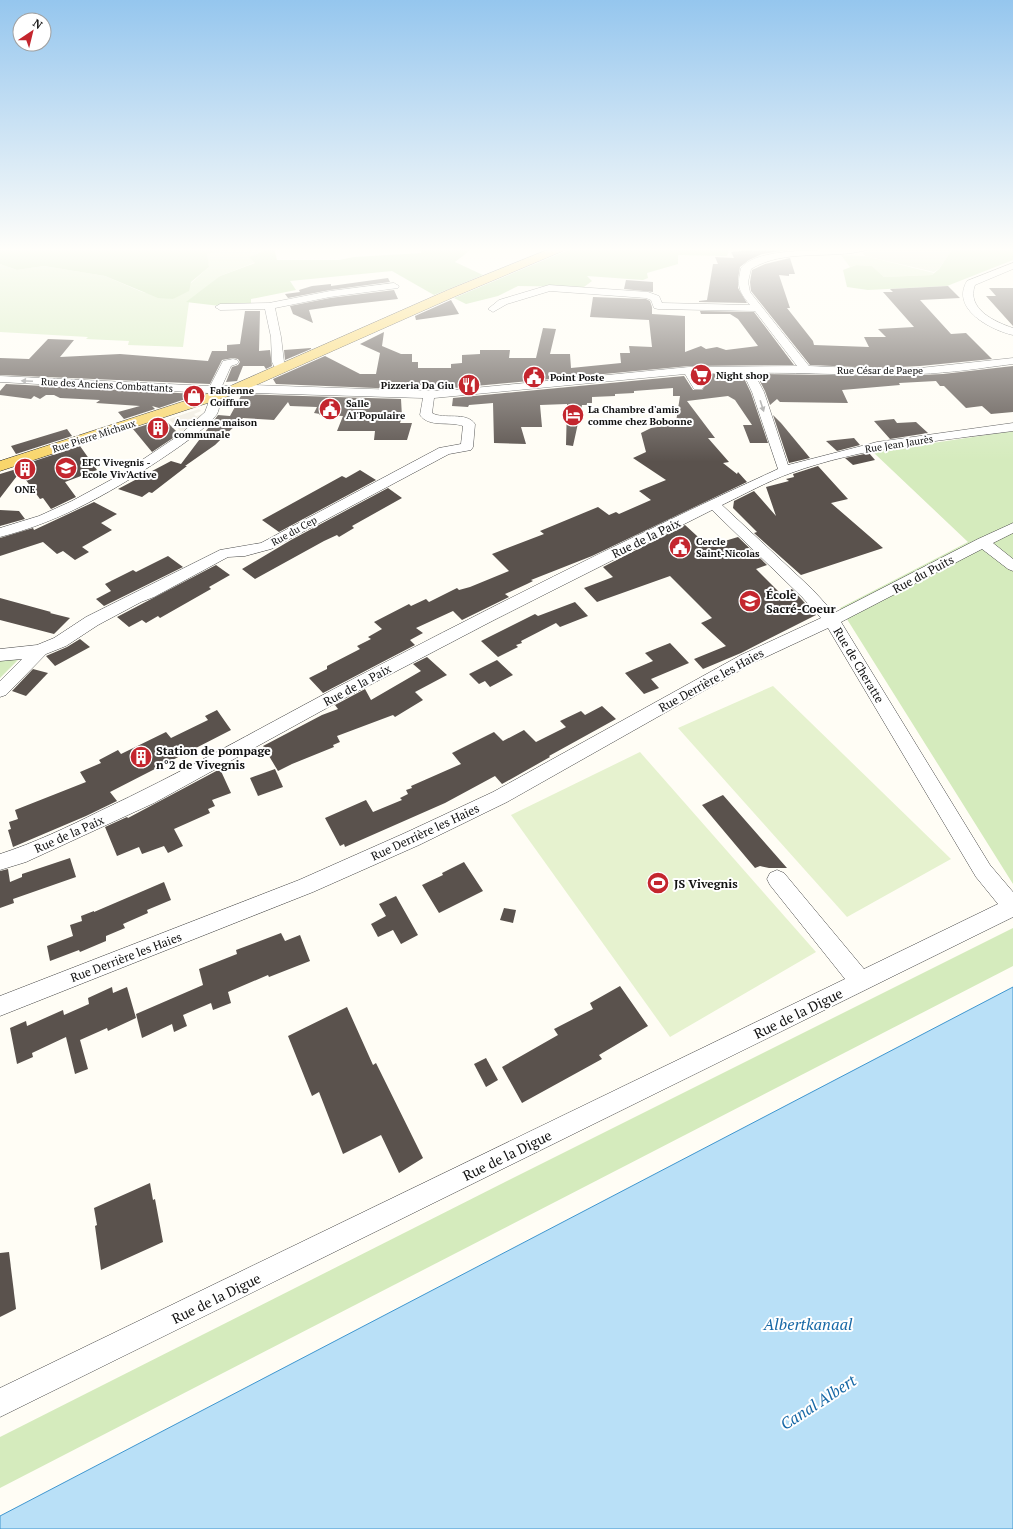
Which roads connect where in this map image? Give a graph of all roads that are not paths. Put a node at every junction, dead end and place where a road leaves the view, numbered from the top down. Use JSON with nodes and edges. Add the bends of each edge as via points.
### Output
{"nodes":[{"id":1,"x":272,"y":319,"type":"edge"},
{"id":2,"x":393,"y":319,"type":"edge"},
{"id":3,"x":766,"y":319,"type":"edge"},
{"id":4,"x":986,"y":319,"type":"edge"},
{"id":5,"x":1013,"y":332,"type":"edge"},
{"id":6,"x":233,"y":362,"type":"dead end"},
{"id":7,"x":1013,"y":362,"type":"edge"},
{"id":8,"x":728,"y":369,"type":"junction"},
{"id":9,"x":806,"y":369,"type":"junction"},
{"id":10,"x":281,"y":370,"type":"junction"},
{"id":11,"x":689,"y":370,"type":"junction"},
{"id":12,"x":747,"y":370,"type":"junction"},
{"id":13,"x":0,"y":379,"type":"edge"},
{"id":14,"x":735,"y":383,"type":"dead end"},
{"id":15,"x":698,"y":387,"type":"dead end"},
{"id":16,"x":233,"y":390,"type":"junction"},
{"id":17,"x":215,"y":393,"type":"junction"},
{"id":18,"x":429,"y":395,"type":"junction"},
{"id":19,"x":1013,"y":427,"type":"edge"},
{"id":20,"x":0,"y":466,"type":"edge"},
{"id":21,"x":786,"y":470,"type":"junction"},
{"id":22,"x":713,"y":504,"type":"junction"},
{"id":23,"x":1013,"y":527,"type":"edge"},
{"id":24,"x":0,"y":533,"type":"edge"},
{"id":25,"x":983,"y":542,"type":"junction"},
{"id":26,"x":1013,"y":566,"type":"edge"},
{"id":27,"x":831,"y":619,"type":"junction"},
{"id":28,"x":40,"y":650,"type":"junction"},
{"id":29,"x":0,"y":655,"type":"edge"},
{"id":30,"x":0,"y":691,"type":"edge"},
{"id":31,"x":0,"y":862,"type":"edge"},
{"id":32,"x":777,"y":879,"type":"dead end"},
{"id":33,"x":1013,"y":907,"type":"edge"},
{"id":34,"x":861,"y":982,"type":"junction"},
{"id":35,"x":0,"y":1006,"type":"edge"},
{"id":36,"x":0,"y":1403,"type":"edge"}],
"edges":[{"from":1,"to":10,"type":"street"},
{"from":2,"to":10,"type":"main road","name":"Rue Pierre Michaux"},
{"from":3,"to":9,"type":"street"},
{"from":4,"to":5,"type":"street"},
{"from":6,"to":17,"type":"street","via":[[227,363]]},
{"from":7,"to":9,"type":"street","name":"Rue César de Paepe","via":[[920,371]]},
{"from":8,"to":11,"type":"street","name":"Rue César de Paepe"},
{"from":8,"to":12,"type":"street","name":"Rue César de Paepe"},
{"from":8,"to":14,"type":"street"},
{"from":9,"to":12,"type":"street","name":"Rue César de Paepe"},
{"from":10,"to":16,"type":"main road","name":"Rue Pierre Michaux"},
{"from":11,"to":15,"type":"street"},
{"from":11,"to":18,"type":"street","name":"Rue César de Paepe"},
{"from":12,"to":21,"type":"street","one_way":true,"via":[[758,392],[782,466]]},
{"from":17,"to":13,"type":"street","name":"Rue des Anciens Combattants","one_way":true},
{"from":16,"to":17,"type":"main road","name":"Rue Pierre Michaux"},
{"from":16,"to":18,"type":"street","name":"Rue César de Paepe"},
{"from":17,"to":20,"type":"main road","name":"Rue Pierre Michaux"},
{"from":17,"to":24,"type":"street","via":[[214,406],[210,413],[193,431],[123,479],[61,512]]},
{"from":18,"to":28,"type":"street","name":"Rue du Cep","via":[[426,415],[432,419],[461,420],[469,424],[468,447],[444,451],[266,546],[224,553],[98,618],[60,642]]},
{"from":19,"to":21,"type":"street","name":"Rue Jean Jaurès","via":[[877,446]]},
{"from":21,"to":22,"type":"street"},
{"from":22,"to":27,"type":"street","name":"Rue de Cheratte"},
{"from":22,"to":31,"type":"street","name":"Rue de la Paix","via":[[461,630],[147,798],[19,856]]},
{"from":23,"to":25,"type":"street","name":"Rue du Puits"},
{"from":25,"to":26,"type":"street"},
{"from":25,"to":27,"type":"street","name":"Rue du Puits"},
{"from":27,"to":33,"type":"street","name":"Rue de Cheratte","via":[[984,871]]},
{"from":27,"to":35,"type":"street","name":"Rue Derrière les Haies","via":[[747,659],[500,797],[412,839],[306,886]]},
{"from":28,"to":29,"type":"street","name":"Rue du Cep"},
{"from":28,"to":30,"type":"street","name":"Rue du Cep"},
{"from":32,"to":34,"type":"street"},
{"from":33,"to":34,"type":"street","name":"Rue de la Digue"},
{"from":34,"to":36,"type":"street","name":"Rue de la Digue"}]}
